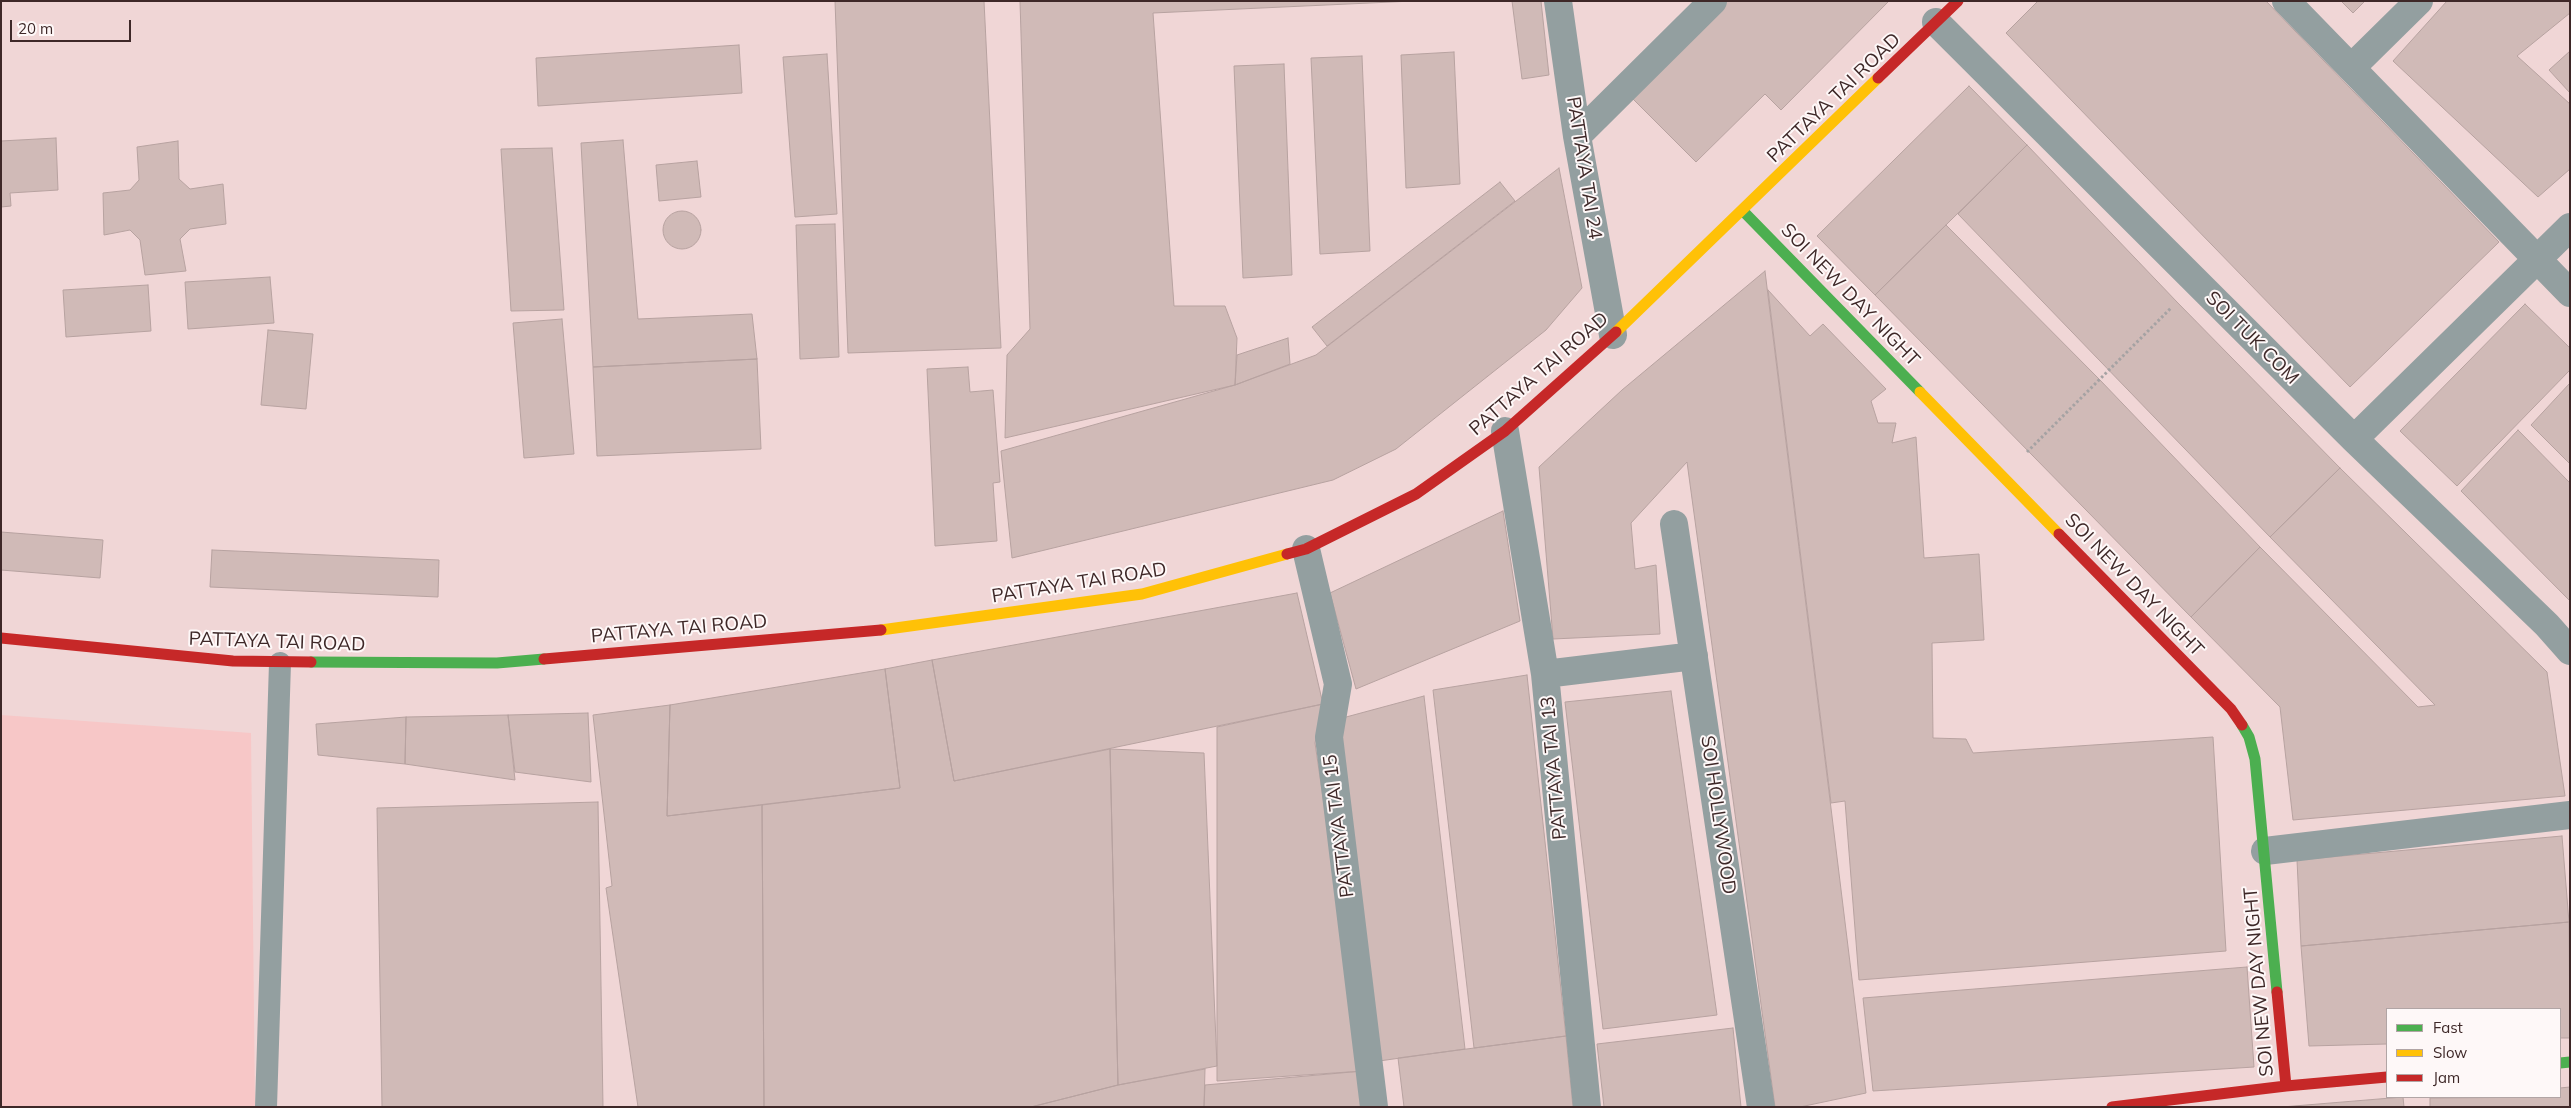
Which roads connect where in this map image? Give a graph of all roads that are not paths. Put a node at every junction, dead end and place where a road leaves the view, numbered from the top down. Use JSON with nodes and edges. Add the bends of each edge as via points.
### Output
{"nodes":[{"id":1,"x":1558,"y":1,"type":"edge"},
{"id":2,"x":1713,"y":1,"type":"edge"},
{"id":3,"x":1958,"y":1,"type":"edge"},
{"id":4,"x":2286,"y":1,"type":"edge"},
{"id":5,"x":2419,"y":1,"type":"edge"},
{"id":6,"x":1936,"y":22,"type":"junction"},
{"id":7,"x":2351,"y":68,"type":"junction"},
{"id":8,"x":1577,"y":136,"type":"junction"},
{"id":9,"x":1743,"y":211,"type":"junction"},
{"id":10,"x":2570,"y":227,"type":"edge"},
{"id":11,"x":2536,"y":260,"type":"junction"},
{"id":12,"x":2570,"y":293,"type":"edge"},
{"id":13,"x":1613,"y":335,"type":"junction"},
{"id":14,"x":1505,"y":431,"type":"junction"},
{"id":15,"x":2354,"y":440,"type":"junction"},
{"id":16,"x":1674,"y":524,"type":"dead end"},
{"id":17,"x":1306,"y":549,"type":"junction"},
{"id":18,"x":1,"y":638,"type":"edge"},
{"id":19,"x":2570,"y":651,"type":"edge"},
{"id":20,"x":1694,"y":656,"type":"junction"},
{"id":21,"x":280,"y":662,"type":"junction"},
{"id":22,"x":1545,"y":674,"type":"junction"},
{"id":23,"x":2570,"y":815,"type":"edge"},
{"id":24,"x":2265,"y":851,"type":"junction"},
{"id":25,"x":2386,"y":1077,"type":"edge"},
{"id":26,"x":2286,"y":1086,"type":"junction"},
{"id":27,"x":266,"y":1107,"type":"edge"},
{"id":28,"x":1374,"y":1107,"type":"edge"},
{"id":29,"x":1587,"y":1107,"type":"edge"},
{"id":30,"x":1761,"y":1107,"type":"edge"},
{"id":31,"x":2112,"y":1107,"type":"edge"}],
"edges":[{"from":1,"to":8,"type":"street","name":"PATTAYA TAI 24"},
{"from":2,"to":8,"type":"street"},
{"from":3,"to":6,"type":"main road","name":"PATTAYA TAI ROAD"},
{"from":4,"to":7,"type":"street"},
{"from":5,"to":7,"type":"street"},
{"from":6,"to":9,"type":"main road","name":"PATTAYA TAI ROAD"},
{"from":6,"to":15,"type":"street","name":"SOI TUK COM"},
{"from":7,"to":11,"type":"street"},
{"from":8,"to":13,"type":"street","name":"PATTAYA TAI 24"},
{"from":9,"to":13,"type":"main road","name":"PATTAYA TAI ROAD"},
{"from":9,"to":24,"type":"main road","name":"SOI NEW DAY NIGHT","via":[[2231,709],[2249,737],[2255,759]]},
{"from":10,"to":11,"type":"street"},
{"from":11,"to":12,"type":"street"},
{"from":11,"to":15,"type":"street"},
{"from":13,"to":14,"type":"main road","name":"PATTAYA TAI ROAD"},
{"from":14,"to":17,"type":"main road","name":"PATTAYA TAI ROAD","via":[[1416,494]]},
{"from":14,"to":22,"type":"street","name":"PATTAYA TAI 13"},
{"from":15,"to":19,"type":"street","name":"SOI TUK COM","via":[[2547,625]]},
{"from":16,"to":20,"type":"street","name":"SOI HOLLYWOOD"},
{"from":17,"to":21,"type":"main road","name":"PATTAYA TAI ROAD","via":[[1142,594],[905,628],[497,663]]},
{"from":17,"to":28,"type":"street","name":"PATTAYA TAI 15","via":[[1338,684],[1328,737]]},
{"from":18,"to":21,"type":"main road","name":"PATTAYA TAI ROAD"},
{"from":20,"to":22,"type":"street"},
{"from":20,"to":30,"type":"street","name":"SOI HOLLYWOOD"},
{"from":21,"to":27,"type":"lane"},
{"from":22,"to":29,"type":"street","name":"PATTAYA TAI 13"},
{"from":23,"to":24,"type":"street"},
{"from":24,"to":26,"type":"main road","name":"SOI NEW DAY NIGHT"},
{"from":25,"to":26,"type":"main road"},
{"from":26,"to":31,"type":"main road"}]}
